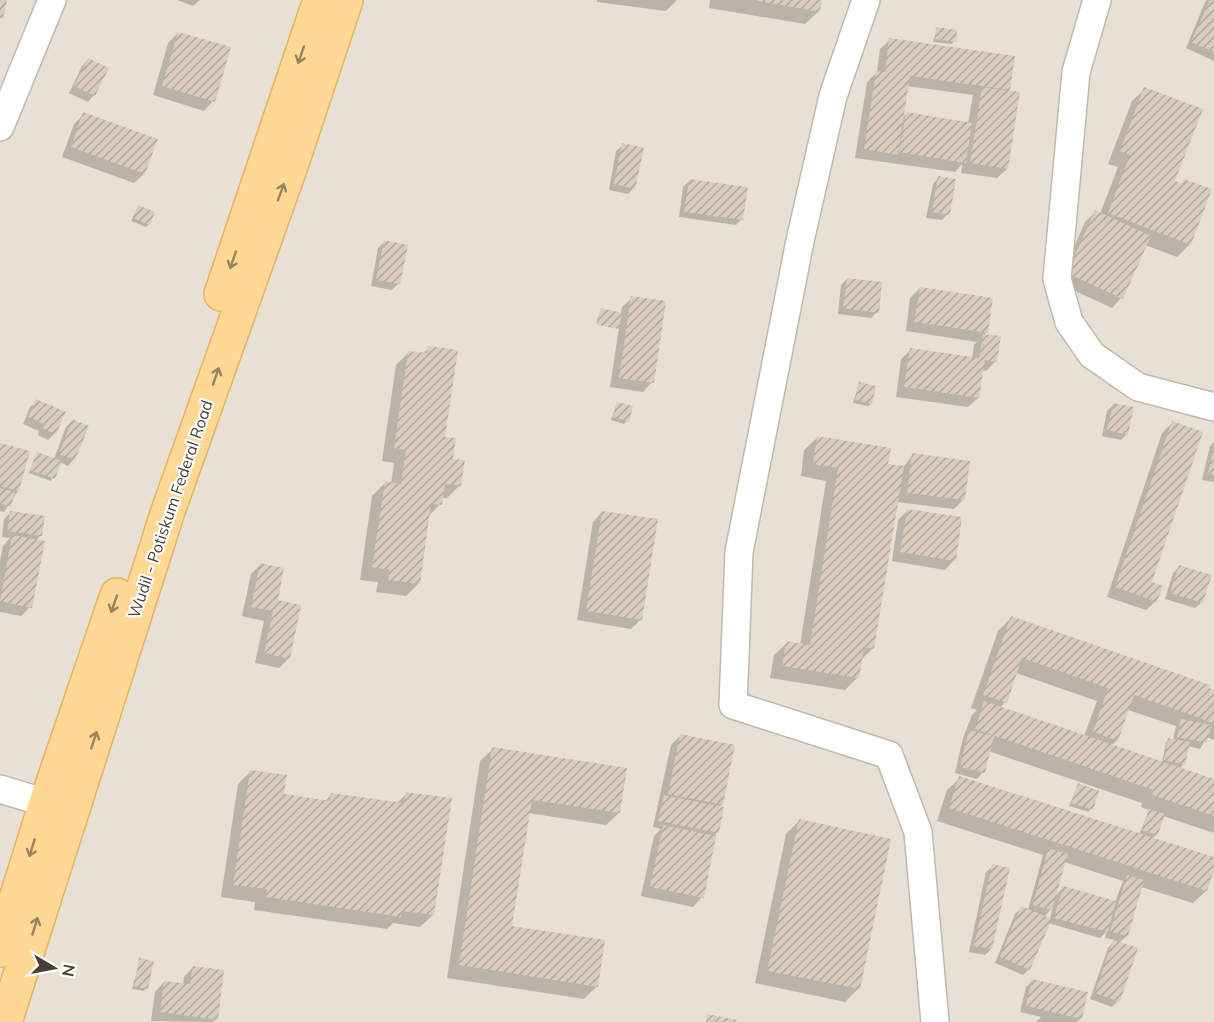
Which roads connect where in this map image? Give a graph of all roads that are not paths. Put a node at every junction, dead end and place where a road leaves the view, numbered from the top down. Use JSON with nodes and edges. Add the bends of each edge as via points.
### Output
{"nodes":[{"id":1,"x":52,"y":0,"type":"edge"},
{"id":2,"x":320,"y":0,"type":"edge"},
{"id":3,"x":346,"y":0,"type":"edge"},
{"id":4,"x":866,"y":0,"type":"edge"},
{"id":5,"x":1097,"y":0,"type":"edge"},
{"id":6,"x":0,"y":127,"type":"edge"},
{"id":7,"x":1214,"y":407,"type":"edge"},
{"id":8,"x":70,"y":772,"type":"junction"},
{"id":9,"x":0,"y":789,"type":"edge"},
{"id":10,"x":46,"y":803,"type":"junction"},
{"id":11,"x":0,"y":950,"type":"edge"},
{"id":12,"x":5,"y":1022,"type":"edge"},
{"id":13,"x":935,"y":1022,"type":"edge"}],
"edges":[{"from":1,"to":6,"type":"street"},
{"from":2,"to":8,"type":"main road","name":"Wudil - Potiskum Federal Road","one_way":true},
{"from":8,"to":3,"type":"main road","name":"Wudil - Potiskum Federal Road","one_way":true,"via":[[168,512]]},
{"from":4,"to":13,"type":"street","via":[[828,118],[739,552],[733,705],[889,756],[918,832]]},
{"from":5,"to":7,"type":"street","via":[[1077,72],[1057,279],[1070,322],[1092,355],[1138,387]]},
{"from":8,"to":10,"type":"main road","name":"Wudil - Potiskum Federal Road"},
{"from":12,"to":8,"type":"main road","name":"Wudil - Potiskum Federal Road","one_way":true},
{"from":9,"to":10,"type":"street"},
{"from":10,"to":11,"type":"main road","name":"Wudil - Potiskum Federal Road","one_way":true}]}
